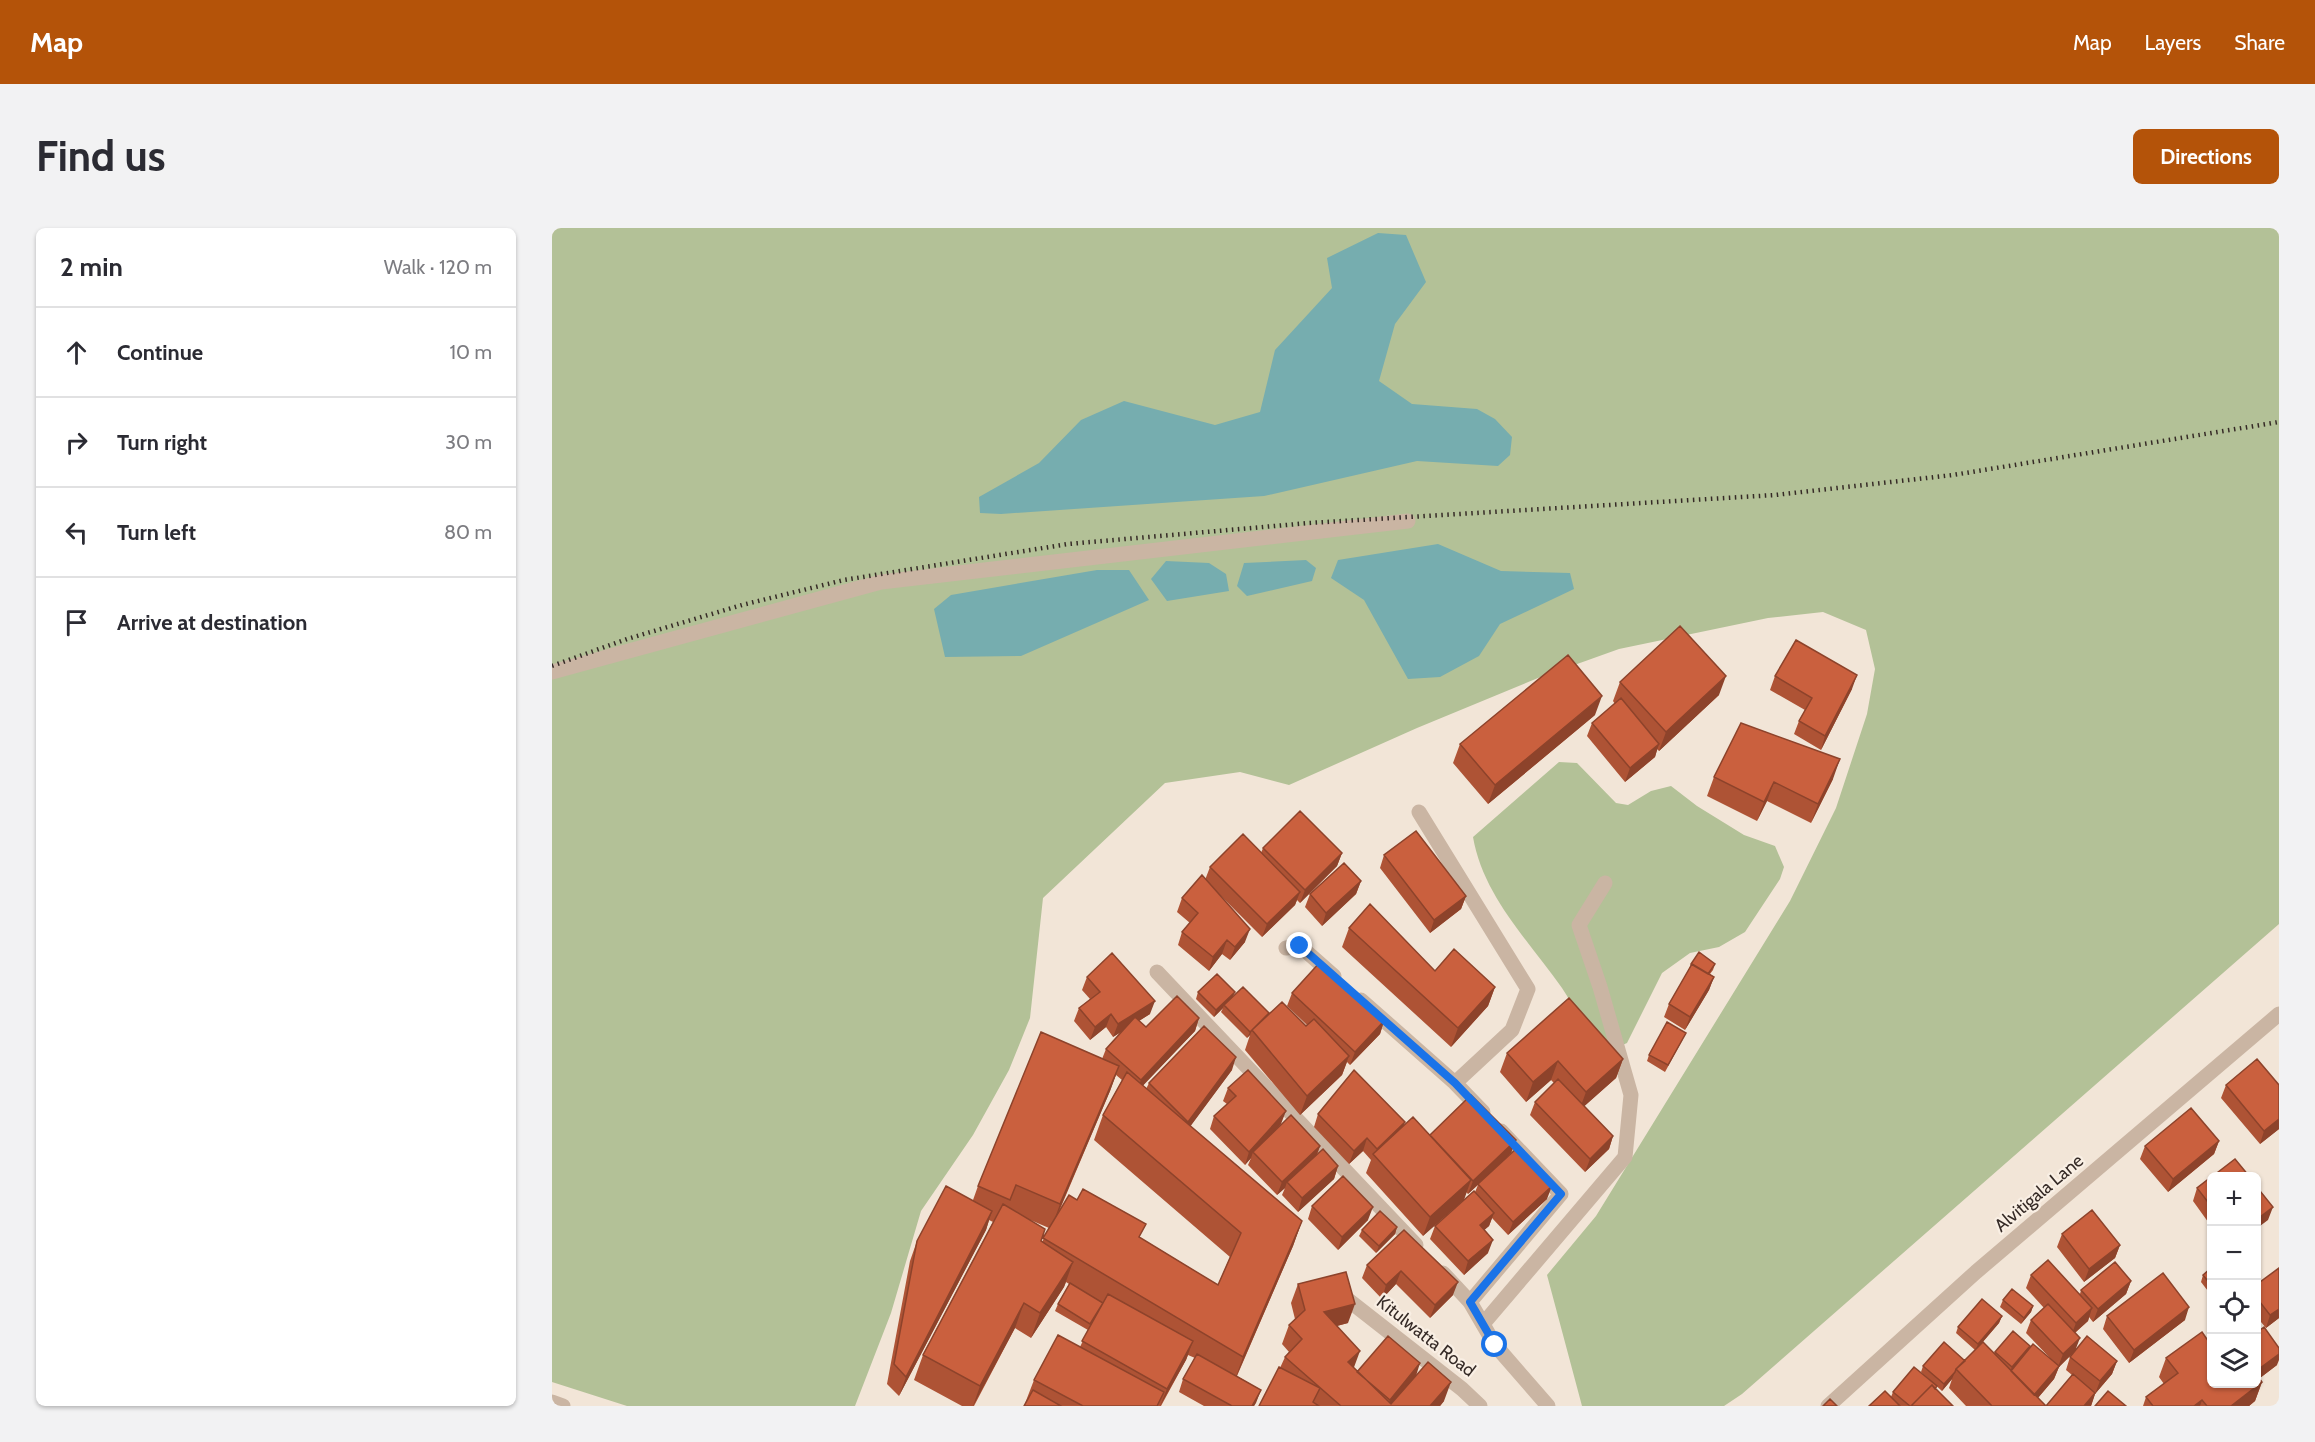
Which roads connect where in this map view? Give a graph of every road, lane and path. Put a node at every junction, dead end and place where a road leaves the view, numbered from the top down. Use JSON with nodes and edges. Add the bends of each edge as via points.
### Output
{"nodes":[{"id":1,"x":1408,"y":521,"type":"dead end"},
{"id":2,"x":552,"y":672,"type":"edge"},
{"id":3,"x":1419,"y":812,"type":"dead end"},
{"id":4,"x":1605,"y":883,"type":"dead end"},
{"id":5,"x":1286,"y":948,"type":"dead end"},
{"id":6,"x":1157,"y":972,"type":"dead end"},
{"id":7,"x":2277,"y":1021,"type":"edge"},
{"id":8,"x":1455,"y":1083,"type":"junction"},
{"id":9,"x":1347,"y":1299,"type":"edge"},
{"id":10,"x":1470,"y":1302,"type":"junction"},
{"id":11,"x":1483,"y":1324,"type":"junction"},
{"id":12,"x":552,"y":1402,"type":"edge"},
{"id":13,"x":1542,"y":1405,"type":"edge"},
{"id":14,"x":563,"y":1406,"type":"edge"},
{"id":15,"x":1480,"y":1406,"type":"edge"},
{"id":16,"x":1828,"y":1406,"type":"edge"}],
"edges":[{"from":1,"to":2,"type":"street","via":[[881,582]]},
{"from":3,"to":8,"type":"street","via":[[1528,989],[1512,1029]]},
{"from":4,"to":11,"type":"street","via":[[1579,925],[1631,1095],[1625,1157]]},
{"from":5,"to":8,"type":"street","via":[[1300,946]]},
{"from":6,"to":10,"type":"street"},
{"from":7,"to":16,"type":"street","name":"Alvitigala Lane","via":[[1976,1272]]},
{"from":8,"to":10,"type":"street","via":[[1561,1194]]},
{"from":9,"to":15,"type":"street","name":"Kitulwatta Road"},
{"from":10,"to":11,"type":"street"},
{"from":11,"to":13,"type":"street"},
{"from":12,"to":14,"type":"street"}]}
